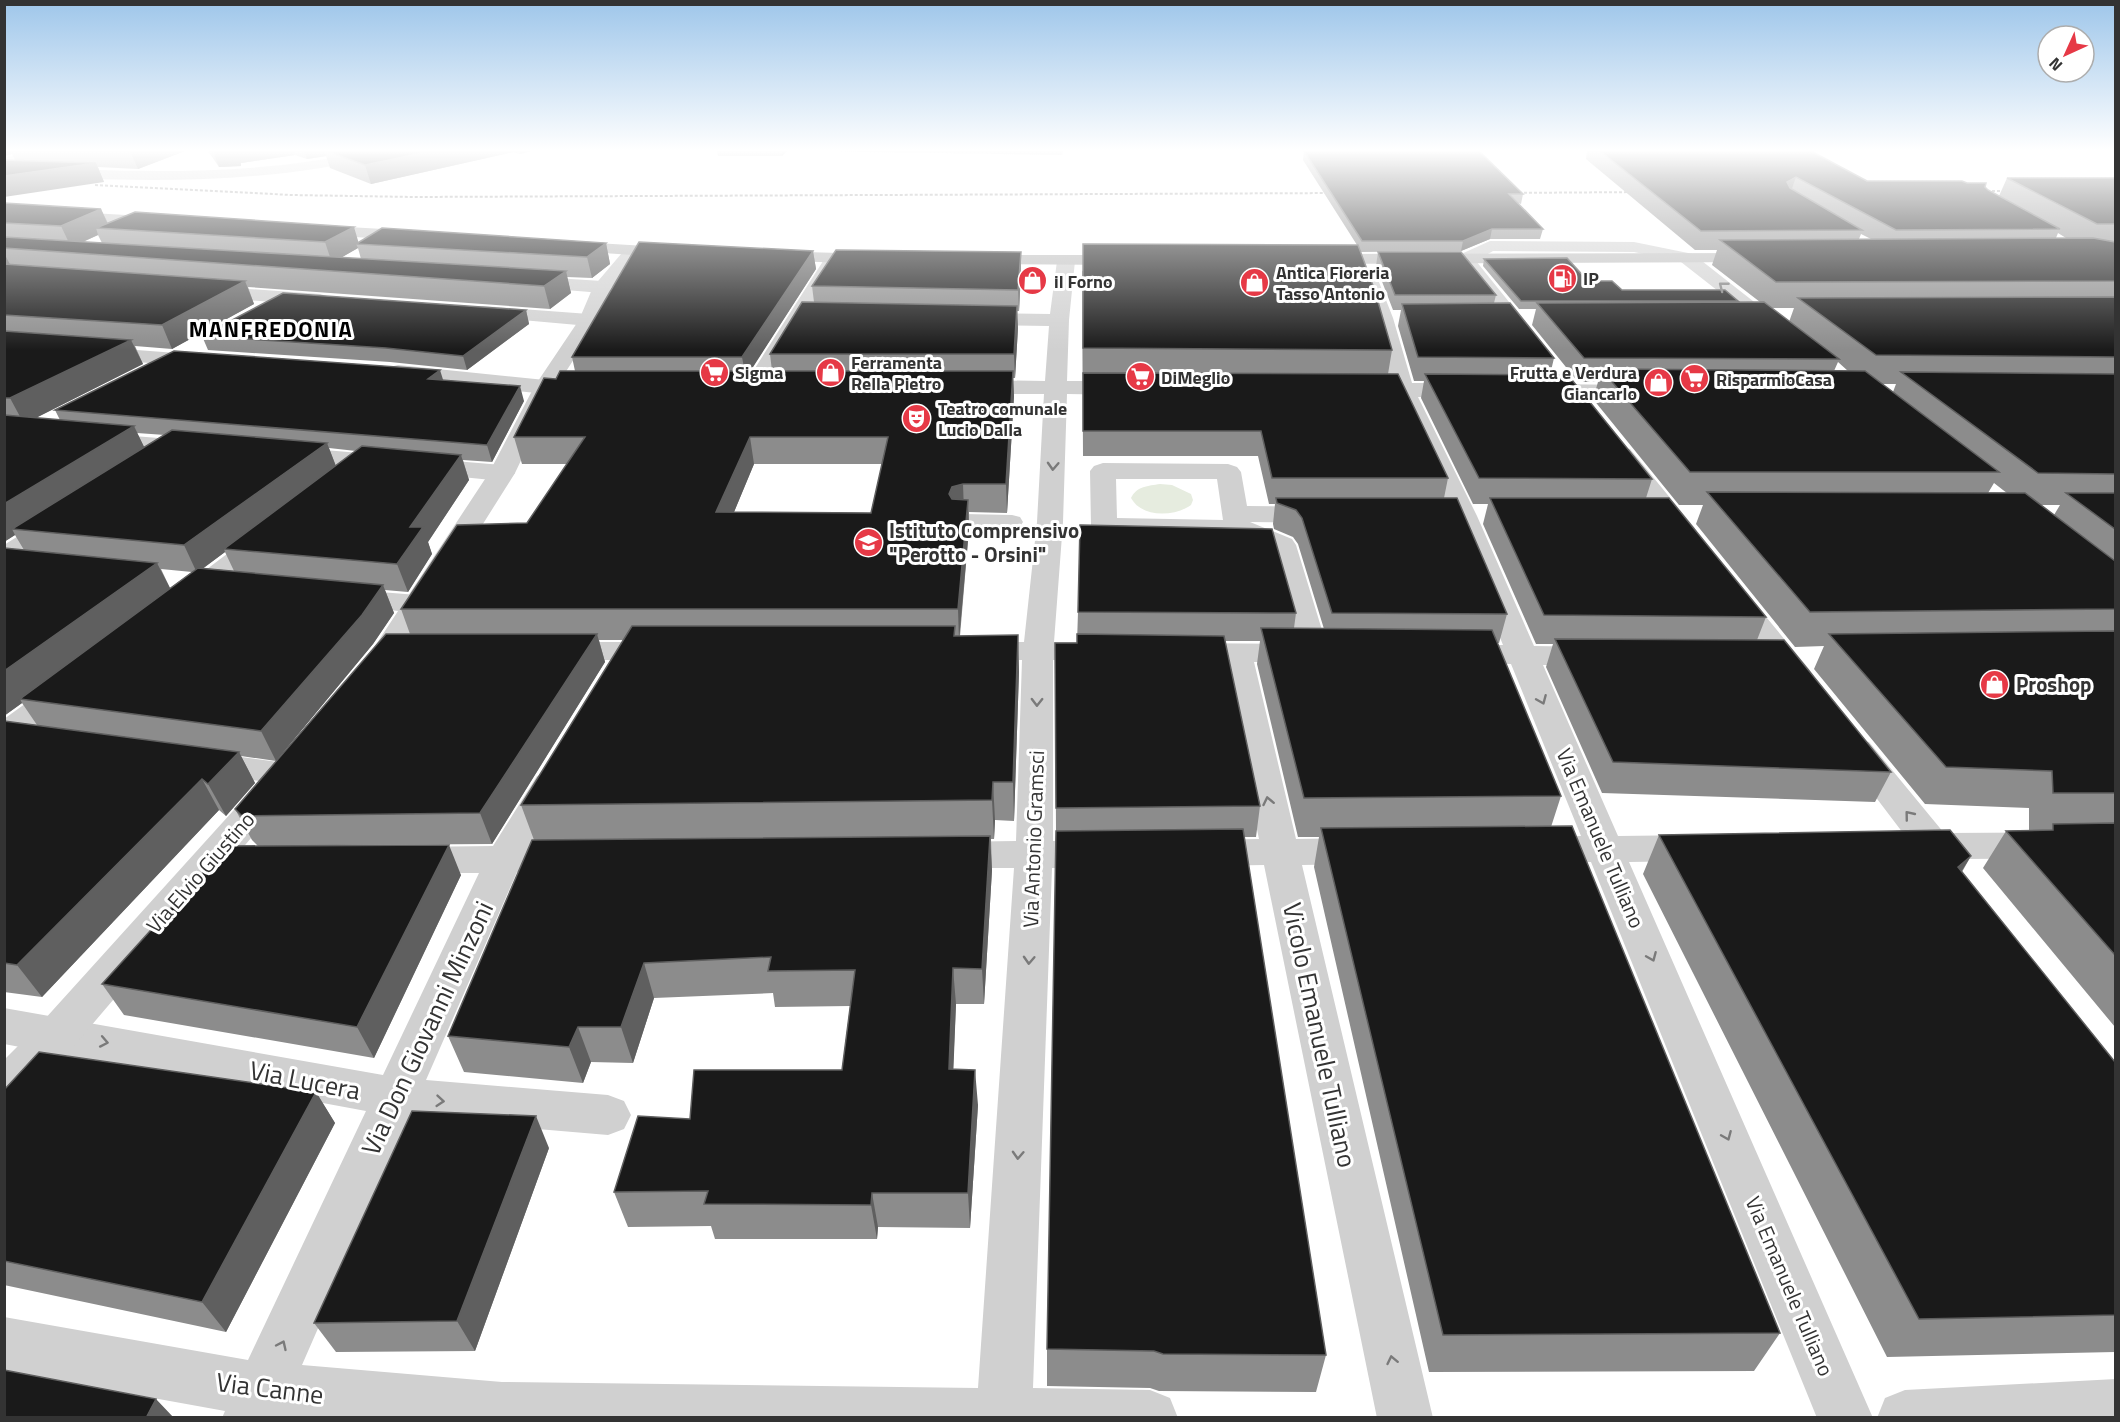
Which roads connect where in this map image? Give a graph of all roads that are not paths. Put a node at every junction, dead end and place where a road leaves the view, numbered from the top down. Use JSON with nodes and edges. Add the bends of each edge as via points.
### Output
{"nodes":[{"id":1,"x":82,"y":217,"type":"edge"},
{"id":2,"x":148,"y":221,"type":"junction"},
{"id":3,"x":183,"y":223,"type":"edge"},
{"id":4,"x":300,"y":230,"type":"edge"},
{"id":5,"x":115,"y":235,"type":"edge"},
{"id":6,"x":393,"y":235,"type":"junction"},
{"id":7,"x":432,"y":237,"type":"edge"},
{"id":8,"x":550,"y":245,"type":"edge"},
{"id":9,"x":633,"y":251,"type":"junction"},
{"id":10,"x":365,"y":253,"type":"edge"},
{"id":11,"x":692,"y":254,"type":"edge"},
{"id":12,"x":752,"y":255,"type":"edge"},
{"id":13,"x":834,"y":258,"type":"junction"},
{"id":14,"x":1361,"y":258,"type":"junction"},
{"id":15,"x":1687,"y":258,"type":"junction"},
{"id":16,"x":1780,"y":258,"type":"edge"},
{"id":17,"x":892,"y":259,"type":"edge"},
{"id":18,"x":1302,"y":259,"type":"edge"},
{"id":19,"x":1465,"y":259,"type":"junction"},
{"id":20,"x":961,"y":260,"type":"edge"},
{"id":21,"x":1149,"y":260,"type":"edge"},
{"id":22,"x":1066,"y":261,"type":"junction"},
{"id":23,"x":316,"y":281,"type":"edge"},
{"id":24,"x":510,"y":281,"type":"edge"},
{"id":25,"x":602,"y":287,"type":"junction"},
{"id":26,"x":190,"y":291,"type":"edge"},
{"id":27,"x":284,"y":298,"type":"junction"},
{"id":28,"x":342,"y":302,"type":"edge"},
{"id":29,"x":460,"y":310,"type":"edge"},
{"id":30,"x":254,"y":314,"type":"edge"},
{"id":31,"x":798,"y":316,"type":"junction"},
{"id":32,"x":821,"y":317,"type":"edge"},
{"id":33,"x":1727,"y":317,"type":"edge"},
{"id":34,"x":1763,"y":317,"type":"junction"},
{"id":35,"x":1798,"y":317,"type":"edge"},
{"id":36,"x":952,"y":319,"type":"edge"},
{"id":37,"x":589,"y":320,"type":"junction"},
{"id":38,"x":1059,"y":320,"type":"junction"},
{"id":39,"x":203,"y":342,"type":"edge"},
{"id":40,"x":1798,"y":345,"type":"edge"},
{"id":41,"x":4,"y":346,"type":"edge"},
{"id":42,"x":173,"y":359,"type":"junction"},
{"id":43,"x":219,"y":362,"type":"edge"},
{"id":44,"x":378,"y":370,"type":"edge"},
{"id":45,"x":142,"y":375,"type":"edge"},
{"id":46,"x":545,"y":387,"type":"junction"},
{"id":47,"x":603,"y":387,"type":"edge"},
{"id":48,"x":731,"y":387,"type":"edge"},
{"id":49,"x":754,"y":387,"type":"junction"},
{"id":50,"x":777,"y":387,"type":"edge"},
{"id":51,"x":953,"y":387,"type":"edge"},
{"id":52,"x":1058,"y":387,"type":"junction"},
{"id":53,"x":1153,"y":388,"type":"edge"},
{"id":54,"x":1344,"y":389,"type":"edge"},
{"id":55,"x":1403,"y":390,"type":"junction"},
{"id":56,"x":1487,"y":391,"type":"edge"},
{"id":57,"x":1523,"y":391,"type":"edge"},
{"id":58,"x":1571,"y":391,"type":"junction"},
{"id":59,"x":1664,"y":392,"type":"edge"},
{"id":60,"x":73,"y":438,"type":"edge"},
{"id":61,"x":178,"y":446,"type":"junction"},
{"id":62,"x":213,"y":449,"type":"edge"},
{"id":63,"x":261,"y":452,"type":"edge"},
{"id":64,"x":368,"y":460,"type":"junction"},
{"id":65,"x":139,"y":471,"type":"edge"},
{"id":66,"x":502,"y":473,"type":"junction"},
{"id":67,"x":332,"y":488,"type":"edge"},
{"id":68,"x":81,"y":508,"type":"edge"},
{"id":69,"x":1344,"y":515,"type":"edge"},
{"id":70,"x":1636,"y":515,"type":"edge"},
{"id":71,"x":1670,"y":515,"type":"junction"},
{"id":72,"x":1706,"y":515,"type":"edge"},
{"id":73,"x":964,"y":521,"type":"edge"},
{"id":74,"x":1237,"y":521,"type":"junction"},
{"id":75,"x":1030,"y":522,"type":"junction"},
{"id":76,"x":286,"y":523,"type":"edge"},
{"id":77,"x":4,"y":557,"type":"edge"},
{"id":78,"x":4,"y":565,"type":"edge"},
{"id":79,"x":40,"y":569,"type":"edge"},
{"id":80,"x":169,"y":581,"type":"dead end"},
{"id":81,"x":204,"y":585,"type":"junction"},
{"id":82,"x":239,"y":588,"type":"edge"},
{"id":83,"x":322,"y":596,"type":"edge"},
{"id":84,"x":417,"y":604,"type":"junction"},
{"id":85,"x":166,"y":613,"type":"edge"},
{"id":86,"x":387,"y":651,"type":"junction"},
{"id":87,"x":421,"y":651,"type":"edge"},
{"id":88,"x":526,"y":651,"type":"edge"},
{"id":89,"x":630,"y":651,"type":"junction"},
{"id":90,"x":688,"y":651,"type":"edge"},
{"id":91,"x":945,"y":651,"type":"edge"},
{"id":92,"x":1038,"y":651,"type":"junction"},
{"id":93,"x":1236,"y":652,"type":"junction"},
{"id":94,"x":1430,"y":654,"type":"edge"},
{"id":95,"x":1523,"y":655,"type":"junction"},
{"id":96,"x":1618,"y":656,"type":"edge"},
{"id":97,"x":1748,"y":657,"type":"edge"},
{"id":98,"x":1784,"y":658,"type":"junction"},
{"id":99,"x":1819,"y":658,"type":"dead end"},
{"id":100,"x":90,"y":671,"type":"edge"},
{"id":101,"x":612,"y":681,"type":"edge"},
{"id":102,"x":353,"y":692,"type":"edge"},
{"id":103,"x":1819,"y":703,"type":"edge"},
{"id":104,"x":1841,"y":730,"type":"edge"},
{"id":105,"x":4,"y":736,"type":"edge"},
{"id":106,"x":51,"y":743,"type":"edge"},
{"id":107,"x":309,"y":747,"type":"edge"},
{"id":108,"x":169,"y":759,"type":"edge"},
{"id":109,"x":564,"y":760,"type":"edge"},
{"id":110,"x":286,"y":774,"type":"junction"},
{"id":111,"x":2115,"y":845,"type":"edge"},
{"id":112,"x":1934,"y":846,"type":"junction"},
{"id":113,"x":1887,"y":847,"type":"edge"},
{"id":114,"x":1735,"y":848,"type":"edge"},
{"id":115,"x":1606,"y":849,"type":"junction"},
{"id":116,"x":1501,"y":850,"type":"edge"},
{"id":117,"x":1396,"y":851,"type":"edge"},
{"id":118,"x":1280,"y":852,"type":"junction"},
{"id":119,"x":1034,"y":854,"type":"junction"},
{"id":120,"x":916,"y":855,"type":"edge"},
{"id":121,"x":598,"y":858,"type":"edge"},
{"id":122,"x":504,"y":859,"type":"junction"},
{"id":123,"x":374,"y":860,"type":"edge"},
{"id":124,"x":256,"y":861,"type":"edge"},
{"id":125,"x":208,"y":862,"type":"junction"},
{"id":126,"x":1963,"y":883,"type":"edge"},
{"id":127,"x":4,"y":1026,"type":"edge"},
{"id":128,"x":58,"y":1034,"type":"junction"},
{"id":129,"x":4,"y":1090,"type":"edge"},
{"id":130,"x":396,"y":1097,"type":"junction"},
{"id":131,"x":608,"y":1115,"type":"dead end"},
{"id":132,"x":4,"y":1344,"type":"edge"},
{"id":133,"x":256,"y":1404,"type":"edge"},
{"id":134,"x":2115,"y":1407,"type":"edge"},
{"id":135,"x":1004,"y":1417,"type":"edge"},
{"id":136,"x":1150,"y":1418,"type":"edge"},
{"id":137,"x":1405,"y":1418,"type":"edge"},
{"id":138,"x":1845,"y":1418,"type":"edge"},
{"id":139,"x":1905,"y":1418,"type":"edge"}],
"edges":[{"from":1,"to":2,"type":"main road"},
{"from":2,"to":3,"type":"main road"},
{"from":2,"to":5,"type":"street"},
{"from":4,"to":6,"type":"main road"},
{"from":6,"to":7,"type":"main road"},
{"from":6,"to":10,"type":"street"},
{"from":8,"to":9,"type":"main road"},
{"from":9,"to":11,"type":"main road"},
{"from":9,"to":25,"type":"street"},
{"from":12,"to":13,"type":"main road"},
{"from":13,"to":17,"type":"main road"},
{"from":13,"to":31,"type":"street"},
{"from":14,"to":18,"type":"main road"},
{"from":14,"to":19,"type":"main road"},
{"from":14,"to":55,"type":"street","name":"Via Emanuele Tulliano","via":[[1395,318]]},
{"from":15,"to":16,"type":"main road"},
{"from":15,"to":19,"type":"main road"},
{"from":34,"to":15,"type":"street","one_way":true},
{"from":19,"to":58,"type":"street"},
{"from":20,"to":22,"type":"main road"},
{"from":21,"to":22,"type":"main road"},
{"from":22,"to":38,"type":"street","name":"Via Antonio Gramsci"},
{"from":23,"to":27,"type":"street"},
{"from":24,"to":25,"type":"street"},
{"from":25,"to":37,"type":"street"},
{"from":26,"to":27,"type":"street"},
{"from":27,"to":28,"type":"street"},
{"from":27,"to":30,"type":"street"},
{"from":29,"to":37,"type":"street"},
{"from":31,"to":32,"type":"street"},
{"from":31,"to":49,"type":"street"},
{"from":33,"to":34,"type":"street"},
{"from":34,"to":35,"type":"street"},
{"from":34,"to":40,"type":"street"},
{"from":36,"to":38,"type":"street"},
{"from":37,"to":46,"type":"street"},
{"from":38,"to":52,"type":"street","name":"Via Antonio Gramsci"},
{"from":39,"to":42,"type":"street"},
{"from":41,"to":42,"type":"street"},
{"from":42,"to":43,"type":"street"},
{"from":42,"to":45,"type":"street"},
{"from":44,"to":46,"type":"street"},
{"from":46,"to":47,"type":"street"},
{"from":46,"to":66,"type":"street"},
{"from":48,"to":49,"type":"street"},
{"from":49,"to":50,"type":"street"},
{"from":51,"to":52,"type":"street"},
{"from":52,"to":53,"type":"street"},
{"from":52,"to":75,"type":"street","name":"Via Antonio Gramsci","one_way":true},
{"from":54,"to":55,"type":"street"},
{"from":55,"to":56,"type":"street"},
{"from":55,"to":95,"type":"street","name":"Via Emanuele Tulliano"},
{"from":57,"to":58,"type":"street"},
{"from":58,"to":59,"type":"street"},
{"from":58,"to":71,"type":"street"},
{"from":60,"to":61,"type":"street"},
{"from":61,"to":62,"type":"street"},
{"from":61,"to":65,"type":"street"},
{"from":63,"to":64,"type":"street"},
{"from":64,"to":66,"type":"street"},
{"from":64,"to":67,"type":"street"},
{"from":66,"to":84,"type":"street"},
{"from":68,"to":77,"type":"street"},
{"from":69,"to":74,"type":"street"},
{"from":70,"to":71,"type":"street"},
{"from":71,"to":72,"type":"street"},
{"from":71,"to":98,"type":"street"},
{"from":73,"to":75,"type":"lane"},
{"from":74,"to":74,"type":"street","via":[[1228,472],[1103,471],[1104,526]]},
{"from":74,"to":93,"type":"street","via":[[1282,545],[1325,653]]},
{"from":75,"to":92,"type":"street","name":"Via Antonio Gramsci"},
{"from":76,"to":81,"type":"street"},
{"from":78,"to":79,"type":"street"},
{"from":80,"to":81,"type":"street"},
{"from":81,"to":82,"type":"street"},
{"from":81,"to":85,"type":"street"},
{"from":83,"to":84,"type":"street"},
{"from":84,"to":86,"type":"street"},
{"from":86,"to":87,"type":"street"},
{"from":86,"to":102,"type":"street"},
{"from":88,"to":89,"type":"street"},
{"from":89,"to":90,"type":"street"},
{"from":89,"to":101,"type":"street"},
{"from":91,"to":92,"type":"street"},
{"from":92,"to":93,"type":"street"},
{"from":92,"to":119,"type":"street","name":"Via Antonio Gramsci","one_way":true},
{"from":118,"to":93,"type":"street","name":"Vicolo Emanuele Tulliano","one_way":true},
{"from":94,"to":95,"type":"street"},
{"from":95,"to":96,"type":"street"},
{"from":95,"to":115,"type":"street","name":"Via Emanuele Tulliano","one_way":true},
{"from":97,"to":98,"type":"street"},
{"from":98,"to":99,"type":"street"},
{"from":98,"to":103,"type":"street"},
{"from":100,"to":105,"type":"street"},
{"from":112,"to":104,"type":"street","one_way":true},
{"from":105,"to":106,"type":"street"},
{"from":107,"to":110,"type":"street","name":"Via Elvio Giustino"},
{"from":108,"to":110,"type":"street"},
{"from":109,"to":122,"type":"street","name":"Via Don Giovanni Minzoni"},
{"from":110,"to":125,"type":"street","name":"Via Elvio Giustino"},
{"from":111,"to":112,"type":"street"},
{"from":112,"to":113,"type":"street"},
{"from":112,"to":126,"type":"street"},
{"from":114,"to":115,"type":"street"},
{"from":115,"to":116,"type":"street"},
{"from":115,"to":138,"type":"street","name":"Via Emanuele Tulliano","one_way":true},
{"from":117,"to":118,"type":"street"},
{"from":118,"to":119,"type":"street"},
{"from":137,"to":118,"type":"street","name":"Vicolo Emanuele Tulliano","one_way":true},
{"from":119,"to":120,"type":"street"},
{"from":119,"to":135,"type":"street","name":"Via Antonio Gramsci","one_way":true},
{"from":121,"to":122,"type":"street"},
{"from":122,"to":123,"type":"street"},
{"from":122,"to":130,"type":"street","name":"Via Don Giovanni Minzoni"},
{"from":124,"to":125,"type":"street"},
{"from":125,"to":128,"type":"street","name":"Via Elvio Giustino"},
{"from":127,"to":128,"type":"street","name":"Via Lucera"},
{"from":128,"to":129,"type":"street","name":"Via Elvio Giustino"},
{"from":128,"to":130,"type":"street","name":"Via Lucera","one_way":true},
{"from":130,"to":131,"type":"street","name":"Via Lucera","one_way":true},
{"from":133,"to":130,"type":"street","name":"Via Don Giovanni Minzoni","one_way":true},
{"from":132,"to":133,"type":"street","name":"Via Canne"},
{"from":133,"to":135,"type":"street","name":"Via Canne"},
{"from":134,"to":139,"type":"street"},
{"from":135,"to":136,"type":"street","name":"Via Canne"}]}
